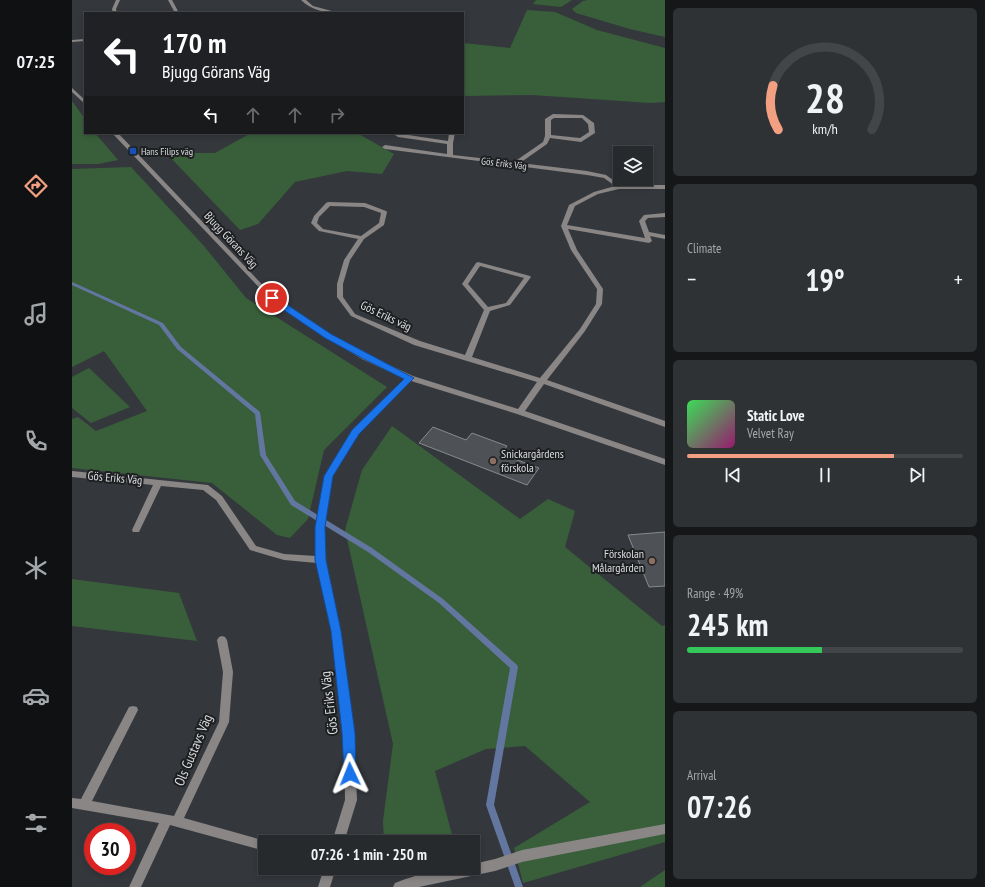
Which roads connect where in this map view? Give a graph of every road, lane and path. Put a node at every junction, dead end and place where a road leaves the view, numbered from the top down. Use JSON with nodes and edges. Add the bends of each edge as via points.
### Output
{"nodes":[{"id":1,"x":118,"y":0,"type":"edge"},
{"id":2,"x":170,"y":0,"type":"edge"},
{"id":3,"x":304,"y":0,"type":"edge"},
{"id":4,"x":115,"y":12,"type":"edge"},
{"id":5,"x":176,"y":12,"type":"edge"},
{"id":6,"x":333,"y":12,"type":"edge"},
{"id":7,"x":84,"y":40,"type":"edge"},
{"id":8,"x":72,"y":41,"type":"edge"},
{"id":9,"x":72,"y":89,"type":"edge"},
{"id":10,"x":84,"y":102,"type":"edge"},
{"id":11,"x":116,"y":134,"type":"edge"},
{"id":12,"x":399,"y":134,"type":"edge"},
{"id":13,"x":452,"y":134,"type":"edge"},
{"id":14,"x":548,"y":136,"type":"junction"},
{"id":15,"x":450,"y":143,"type":"junction"},
{"id":16,"x":385,"y":146,"type":"dead end"},
{"id":17,"x":450,"y":156,"type":"junction"},
{"id":18,"x":515,"y":164,"type":"junction"},
{"id":19,"x":619,"y":187,"type":"junction"},
{"id":20,"x":665,"y":187,"type":"edge"},
{"id":21,"x":665,"y":215,"type":"edge"},
{"id":22,"x":564,"y":226,"type":"junction"},
{"id":23,"x":647,"y":233,"type":"junction"},
{"id":24,"x":665,"y":237,"type":"edge"},
{"id":25,"x":362,"y":238,"type":"junction"},
{"id":26,"x":486,"y":310,"type":"junction"},
{"id":27,"x":468,"y":358,"type":"junction"},
{"id":28,"x":410,"y":378,"type":"junction"},
{"id":29,"x":542,"y":381,"type":"junction"},
{"id":30,"x":520,"y":412,"type":"junction"},
{"id":31,"x":665,"y":424,"type":"edge"},
{"id":32,"x":665,"y":462,"type":"edge"},
{"id":33,"x":72,"y":474,"type":"edge"},
{"id":34,"x":158,"y":482,"type":"junction"},
{"id":35,"x":136,"y":530,"type":"dead end"},
{"id":36,"x":321,"y":560,"type":"junction"},
{"id":37,"x":222,"y":640,"type":"dead end"},
{"id":38,"x":133,"y":710,"type":"dead end"},
{"id":39,"x":78,"y":804,"type":"edge"},
{"id":40,"x":172,"y":820,"type":"junction"},
{"id":41,"x":665,"y":829,"type":"edge"},
{"id":42,"x":340,"y":835,"type":"edge"},
{"id":43,"x":258,"y":844,"type":"edge"},
{"id":44,"x":328,"y":875,"type":"edge"},
{"id":45,"x":135,"y":887,"type":"edge"},
{"id":46,"x":324,"y":887,"type":"edge"},
{"id":47,"x":399,"y":887,"type":"edge"}],
"edges":[{"from":1,"to":4,"type":"street"},
{"from":2,"to":5,"type":"street"},
{"from":3,"to":6,"type":"street","via":[[312,7]]},
{"from":7,"to":8,"type":"street"},
{"from":9,"to":10,"type":"street"},
{"from":11,"to":28,"type":"street","name":"Bjugg Görans Väg","via":[[272,298],[328,336]]},
{"from":12,"to":15,"type":"street"},
{"from":13,"to":15,"type":"street"},
{"from":14,"to":14,"type":"street","via":[[548,119],[553,116],[583,117],[592,123],[592,133],[581,140]]},
{"from":14,"to":18,"type":"street","name":"Gös Eriks väg","via":[[545,143]]},
{"from":15,"to":17,"type":"street"},
{"from":16,"to":17,"type":"street","name":"Gös Eriks Väg"},
{"from":17,"to":18,"type":"street","name":"Gös Eriks Väg"},
{"from":18,"to":19,"type":"street","name":"Gös Eriks Väg","via":[[587,173],[606,178]]},
{"from":19,"to":20,"type":"street"},
{"from":19,"to":22,"type":"street","via":[[596,192],[572,205]]},
{"from":21,"to":23,"type":"street","via":[[646,216],[642,221]]},
{"from":22,"to":23,"type":"street","via":[[650,241]]},
{"from":22,"to":29,"type":"street","via":[[574,250],[600,289],[598,304],[583,330]]},
{"from":23,"to":24,"type":"street"},
{"from":25,"to":25,"type":"street","name":"Gös Eriks väg","via":[[382,224],[384,212],[365,205],[328,204],[316,217],[314,223],[321,230]]},
{"from":25,"to":27,"type":"street","name":"Gös Eriks väg","via":[[347,260],[340,284],[340,297],[353,315],[417,343]]},
{"from":26,"to":26,"type":"street","via":[[508,304],[528,277],[478,264],[465,284]]},
{"from":26,"to":27,"type":"street"},
{"from":27,"to":29,"type":"street","name":"Gös Eriks väg"},
{"from":28,"to":30,"type":"street"},
{"from":28,"to":36,"type":"street","name":"Gös Eriks Väg","via":[[355,432],[329,476],[320,527]]},
{"from":29,"to":30,"type":"street"},
{"from":29,"to":31,"type":"street","name":"Gös Eriks väg"},
{"from":30,"to":32,"type":"street"},
{"from":33,"to":34,"type":"street","name":"Gös Eriks Väg"},
{"from":34,"to":35,"type":"street","name":"Gös Eriks Väg"},
{"from":34,"to":36,"type":"street","name":"Gös Eriks Väg","via":[[205,487],[219,498],[253,548],[284,557]]},
{"from":36,"to":42,"type":"street","name":"Gös Eriks Väg","via":[[336,631],[348,733],[351,800]]},
{"from":37,"to":40,"type":"street","name":"Ols Gustavs Väg","via":[[228,672],[224,722]]},
{"from":38,"to":39,"type":"street"},
{"from":39,"to":40,"type":"street"},
{"from":40,"to":43,"type":"street"},
{"from":40,"to":45,"type":"street","name":"Ols Gustavs Väg"},
{"from":41,"to":47,"type":"street","via":[[522,856],[495,865]]},
{"from":44,"to":46,"type":"street"}]}
